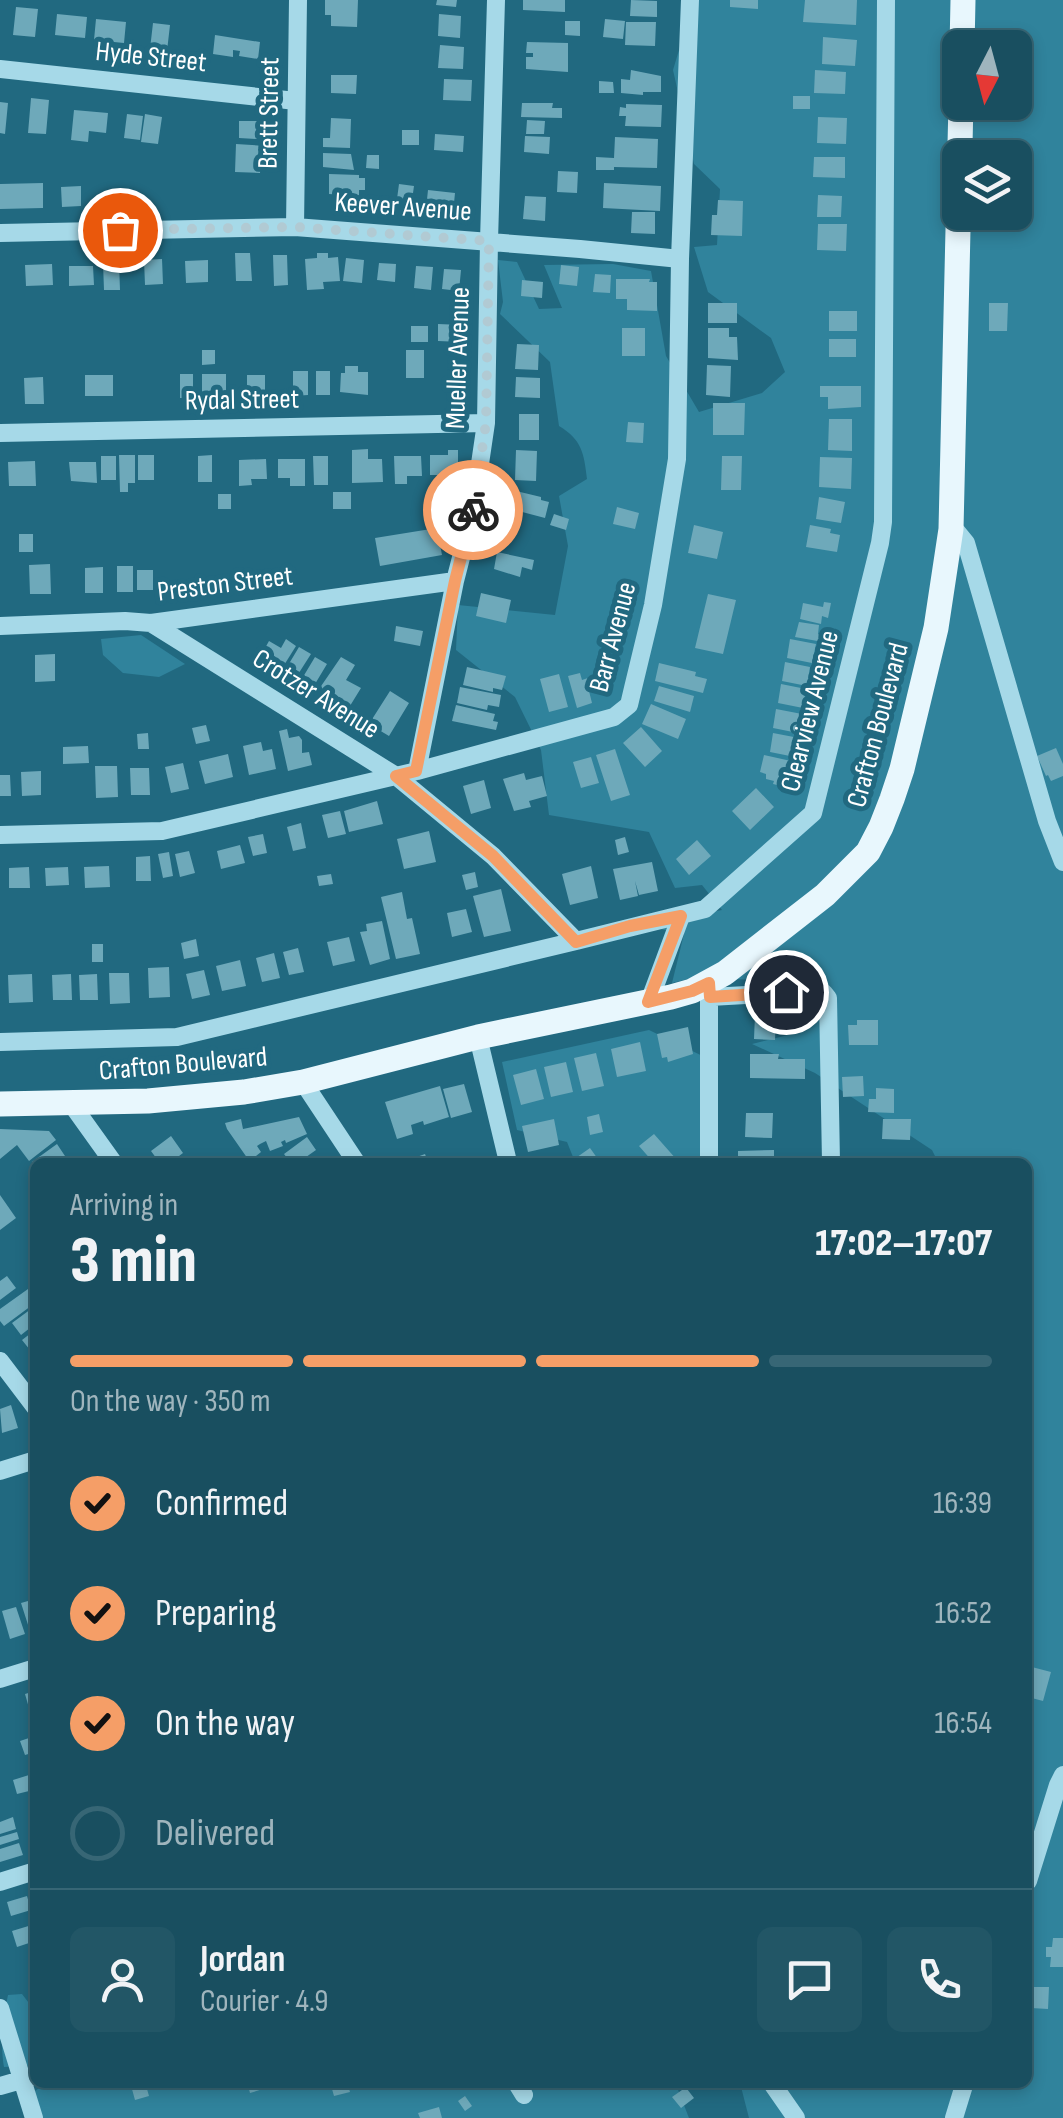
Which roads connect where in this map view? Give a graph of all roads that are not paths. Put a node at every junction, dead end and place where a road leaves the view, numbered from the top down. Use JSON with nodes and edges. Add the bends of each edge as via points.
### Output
{"nodes":[{"id":1,"x":298,"y":0,"type":"edge"},
{"id":2,"x":496,"y":0,"type":"edge"},
{"id":3,"x":690,"y":0,"type":"edge"},
{"id":4,"x":886,"y":0,"type":"edge"},
{"id":5,"x":963,"y":0,"type":"edge"},
{"id":6,"x":962,"y":30,"type":"edge"},
{"id":7,"x":0,"y":69,"type":"edge"},
{"id":8,"x":296,"y":100,"type":"junction"},
{"id":9,"x":960,"y":120,"type":"edge"},
{"id":10,"x":295,"y":227,"type":"junction"},
{"id":11,"x":0,"y":233,"type":"edge"},
{"id":12,"x":489,"y":241,"type":"junction"},
{"id":13,"x":680,"y":259,"type":"junction"},
{"id":14,"x":486,"y":423,"type":"junction"},
{"id":15,"x":0,"y":433,"type":"edge"},
{"id":16,"x":951,"y":528,"type":"junction"},
{"id":17,"x":455,"y":581,"type":"junction"},
{"id":18,"x":152,"y":623,"type":"junction"},
{"id":19,"x":0,"y":626,"type":"edge"},
{"id":20,"x":416,"y":771,"type":"junction"},
{"id":21,"x":396,"y":776,"type":"junction"},
{"id":22,"x":0,"y":835,"type":"edge"},
{"id":23,"x":1063,"y":862,"type":"edge"},
{"id":24,"x":681,"y":916,"type":"junction"},
{"id":25,"x":576,"y":942,"type":"junction"},
{"id":26,"x":709,"y":990,"type":"junction"},
{"id":27,"x":648,"y":1002,"type":"junction"},
{"id":28,"x":478,"y":1038,"type":"junction"},
{"id":29,"x":0,"y":1042,"type":"edge"},
{"id":30,"x":302,"y":1082,"type":"junction"},
{"id":31,"x":70,"y":1102,"type":"junction"},
{"id":32,"x":0,"y":1104,"type":"edge"},
{"id":33,"x":110,"y":1158,"type":"edge"},
{"id":34,"x":353,"y":1158,"type":"edge"},
{"id":35,"x":503,"y":1158,"type":"edge"},
{"id":36,"x":709,"y":1158,"type":"edge"},
{"id":37,"x":831,"y":1158,"type":"edge"},
{"id":38,"x":0,"y":1361,"type":"edge"},
{"id":39,"x":30,"y":1400,"type":"edge"},
{"id":40,"x":30,"y":1461,"type":"edge"},
{"id":41,"x":0,"y":1470,"type":"edge"},
{"id":42,"x":30,"y":1670,"type":"edge"},
{"id":43,"x":0,"y":1679,"type":"edge"},
{"id":44,"x":1063,"y":1776,"type":"edge"},
{"id":45,"x":1032,"y":1868,"type":"edge"},
{"id":46,"x":30,"y":1872,"type":"edge"},
{"id":47,"x":0,"y":1882,"type":"edge"},
{"id":48,"x":0,"y":2008,"type":"edge"},
{"id":49,"x":29,"y":2077,"type":"edge"},
{"id":50,"x":0,"y":2086,"type":"edge"},
{"id":51,"x":30,"y":2088,"type":"edge"},
{"id":52,"x":775,"y":2088,"type":"edge"},
{"id":53,"x":963,"y":2088,"type":"edge"},
{"id":54,"x":34,"y":2118,"type":"edge"},
{"id":55,"x":796,"y":2118,"type":"edge"},
{"id":56,"x":954,"y":2118,"type":"edge"}],
"edges":[{"from":1,"to":8,"type":"street","name":"Brett Street"},
{"from":2,"to":12,"type":"street","name":"Mueller Avenue"},
{"from":3,"to":13,"type":"street","name":"Barr Avenue"},
{"from":4,"to":24,"type":"street","name":"Clearview Avenue","via":[[880,544],[813,813],[705,908]]},
{"from":5,"to":6,"type":"main road"},
{"from":7,"to":8,"type":"street","name":"Hyde Street"},
{"from":8,"to":10,"type":"street","name":"Brett Street"},
{"from":9,"to":16,"type":"main road","name":"Crafton Boulevard"},
{"from":10,"to":11,"type":"street","name":"Keever Avenue"},
{"from":10,"to":12,"type":"street","name":"Keever Avenue"},
{"from":12,"to":13,"type":"street","name":"Keever Avenue"},
{"from":12,"to":14,"type":"street","name":"Mueller Avenue"},
{"from":13,"to":20,"type":"street","name":"Barr Avenue","via":[[677,459],[629,705],[614,717]]},
{"from":14,"to":15,"type":"street","name":"Rydal Street"},
{"from":14,"to":17,"type":"street","name":"Mueller Avenue"},
{"from":16,"to":23,"type":"street","via":[[966,544]]},
{"from":16,"to":26,"type":"main road","name":"Crafton Boulevard","via":[[936,628],[882,827],[849,873]]},
{"from":17,"to":18,"type":"street","name":"Preston Street"},
{"from":17,"to":20,"type":"street","name":"Mueller Avenue"},
{"from":18,"to":19,"type":"street","name":"Preston Street"},
{"from":18,"to":21,"type":"street","name":"Crotzer Avenue"},
{"from":20,"to":21,"type":"street","name":"Barr Avenue"},
{"from":21,"to":22,"type":"street","name":"Barr Avenue","via":[[162,831]]},
{"from":21,"to":25,"type":"street","name":"Crotzer Avenue","via":[[493,856]]},
{"from":24,"to":25,"type":"street","name":"Clearview Avenue"},
{"from":24,"to":27,"type":"street"},
{"from":25,"to":29,"type":"street","name":"Clearview Avenue","via":[[177,1037]]},
{"from":26,"to":27,"type":"main road","name":"Crafton Boulevard"},
{"from":26,"to":36,"type":"street"},
{"from":26,"to":37,"type":"street","via":[[816,990],[828,998]]},
{"from":27,"to":28,"type":"main road","name":"Crafton Boulevard"},
{"from":28,"to":30,"type":"main road","name":"Crafton Boulevard"},
{"from":28,"to":35,"type":"street"},
{"from":30,"to":31,"type":"main road","name":"Crafton Boulevard","via":[[189,1098]]},
{"from":30,"to":34,"type":"street"},
{"from":31,"to":32,"type":"main road","name":"Crafton Boulevard"},
{"from":31,"to":33,"type":"street"},
{"from":38,"to":39,"type":"street"},
{"from":40,"to":41,"type":"street"},
{"from":42,"to":43,"type":"street"},
{"from":44,"to":45,"type":"street"},
{"from":46,"to":47,"type":"street"},
{"from":48,"to":49,"type":"street"},
{"from":49,"to":50,"type":"street"},
{"from":51,"to":54,"type":"street"},
{"from":52,"to":55,"type":"street"},
{"from":53,"to":56,"type":"street"}]}
